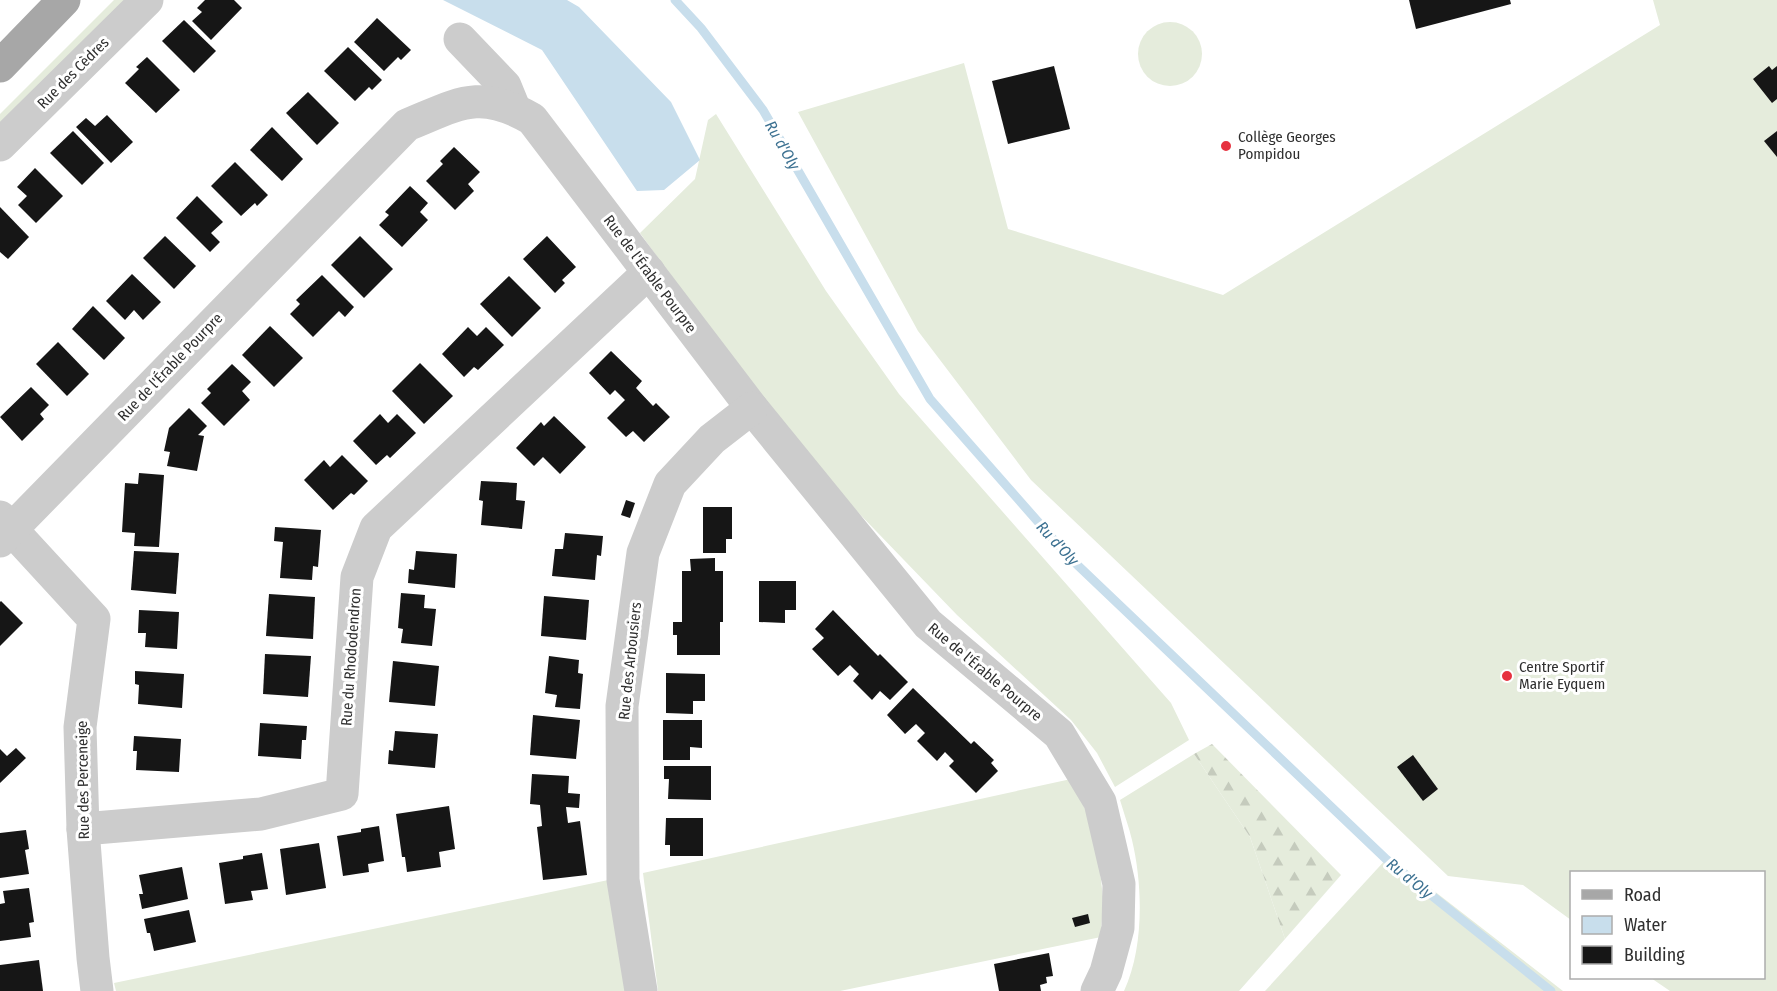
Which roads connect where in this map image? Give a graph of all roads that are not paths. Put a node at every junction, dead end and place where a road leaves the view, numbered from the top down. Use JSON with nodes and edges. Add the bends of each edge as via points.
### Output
{"nodes":[{"id":1,"x":64,"y":0,"type":"edge"},
{"id":2,"x":147,"y":0,"type":"edge"},
{"id":3,"x":460,"y":39,"type":"dead end"},
{"id":4,"x":0,"y":66,"type":"edge"},
{"id":5,"x":514,"y":108,"type":"junction"},
{"id":6,"x":0,"y":145,"type":"edge"},
{"id":7,"x":649,"y":272,"type":"junction"},
{"id":8,"x":752,"y":408,"type":"junction"},
{"id":9,"x":4,"y":529,"type":"edge"},
{"id":10,"x":83,"y":829,"type":"junction"},
{"id":11,"x":97,"y":991,"type":"edge"},
{"id":12,"x":641,"y":991,"type":"edge"},
{"id":13,"x":1097,"y":991,"type":"edge"}],
"edges":[{"from":1,"to":4,"type":"main road"},
{"from":2,"to":6,"type":"street","name":"Rue des Cèdres"},
{"from":3,"to":5,"type":"street","via":[[506,86]]},
{"from":5,"to":7,"type":"street","name":"Rue de l'Érable Pourpre","via":[[532,119]]},
{"from":5,"to":9,"type":"street","name":"Rue de l'Érable Pourpre","via":[[466,101],[407,125]]},
{"from":7,"to":8,"type":"street","name":"Rue de l'Érable Pourpre"},
{"from":7,"to":10,"type":"street","name":"Rue du Rhododendron","via":[[376,528],[357,577],[342,794],[261,814]]},
{"from":8,"to":12,"type":"street","name":"Rue des Arbousiers","via":[[712,439],[670,484],[643,553],[622,706],[623,880]]},
{"from":8,"to":13,"type":"street","name":"Rue de l'Érable Pourpre","via":[[928,624],[1059,734],[1100,802],[1119,884],[1118,928]]},
{"from":9,"to":10,"type":"street","name":"Rue des Perceneige","via":[[94,619],[81,727]]},
{"from":10,"to":11,"type":"street","name":"Rue des Perceneige"}]}
